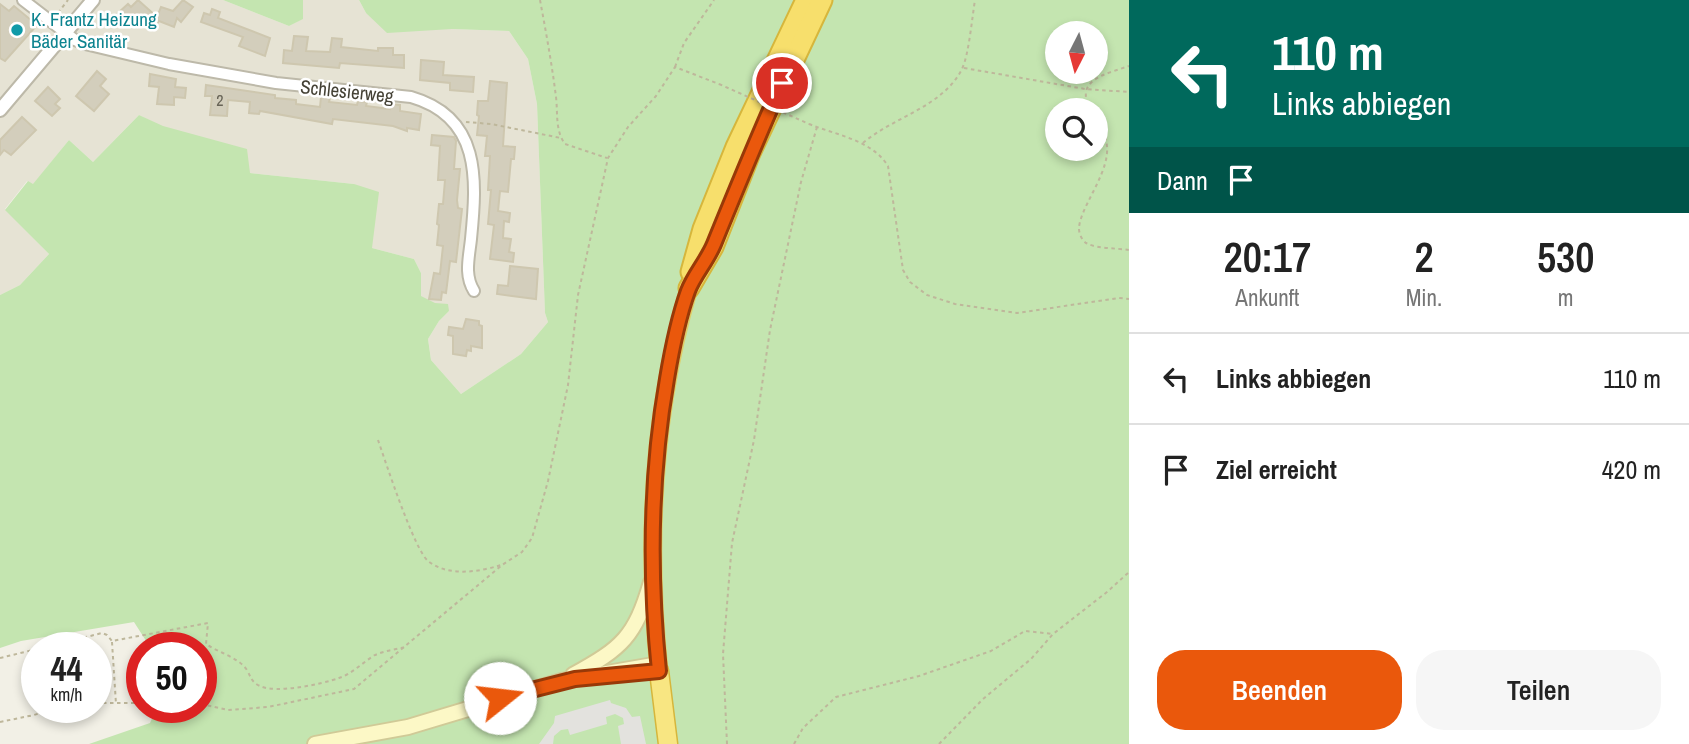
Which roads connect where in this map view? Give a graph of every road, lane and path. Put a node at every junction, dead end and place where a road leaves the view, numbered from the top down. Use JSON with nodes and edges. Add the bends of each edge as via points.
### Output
{"nodes":[{"id":1,"x":23,"y":0,"type":"edge"},
{"id":2,"x":68,"y":0,"type":"edge"},
{"id":3,"x":93,"y":0,"type":"edge"},
{"id":4,"x":540,"y":0,"type":"edge"},
{"id":5,"x":714,"y":0,"type":"edge"},
{"id":6,"x":806,"y":0,"type":"edge"},
{"id":7,"x":822,"y":0,"type":"edge"},
{"id":8,"x":975,"y":0,"type":"edge"},
{"id":9,"x":51,"y":22,"type":"junction"},
{"id":10,"x":65,"y":33,"type":"junction"},
{"id":11,"x":1129,"y":66,"type":"edge"},
{"id":12,"x":675,"y":67,"type":"junction"},
{"id":13,"x":963,"y":68,"type":"junction"},
{"id":14,"x":1085,"y":89,"type":"junction"},
{"id":15,"x":1129,"y":92,"type":"edge"},
{"id":16,"x":1085,"y":98,"type":"edge"},
{"id":17,"x":0,"y":110,"type":"edge"},
{"id":18,"x":456,"y":123,"type":"junction"},
{"id":19,"x":817,"y":127,"type":"junction"},
{"id":20,"x":562,"y":139,"type":"junction"},
{"id":21,"x":862,"y":143,"type":"junction"},
{"id":22,"x":608,"y":158,"type":"junction"},
{"id":23,"x":1106,"y":161,"type":"edge"},
{"id":24,"x":1129,"y":250,"type":"edge"},
{"id":25,"x":689,"y":288,"type":"junction"},
{"id":26,"x":474,"y":291,"type":"dead end"},
{"id":27,"x":1129,"y":299,"type":"edge"},
{"id":28,"x":378,"y":440,"type":"dead end"},
{"id":29,"x":502,"y":565,"type":"junction"},
{"id":30,"x":1129,"y":572,"type":"edge"},
{"id":31,"x":653,"y":574,"type":"junction"},
{"id":32,"x":1053,"y":634,"type":"junction"},
{"id":33,"x":112,"y":641,"type":"joint"},
{"id":34,"x":407,"y":647,"type":"junction"},
{"id":35,"x":21,"y":653,"type":"edge"},
{"id":36,"x":0,"y":658,"type":"edge"},
{"id":37,"x":659,"y":668,"type":"junction"},
{"id":38,"x":561,"y":681,"type":"junction"},
{"id":39,"x":112,"y":704,"type":"edge"},
{"id":40,"x":116,"y":704,"type":"junction"},
{"id":41,"x":126,"y":704,"type":"edge"},
{"id":42,"x":217,"y":708,"type":"edge"},
{"id":43,"x":21,"y":718,"type":"edge"},
{"id":44,"x":0,"y":722,"type":"edge"},
{"id":45,"x":315,"y":744,"type":"edge"},
{"id":46,"x":668,"y":744,"type":"edge"},
{"id":47,"x":727,"y":744,"type":"edge"},
{"id":48,"x":794,"y":744,"type":"edge"},
{"id":49,"x":939,"y":744,"type":"edge"}],
"edges":[{"from":1,"to":9,"type":"street","name":"Schlesierweg"},
{"from":2,"to":9,"type":"path"},
{"from":3,"to":10,"type":"street"},
{"from":4,"to":20,"type":"path"},
{"from":5,"to":12,"type":"path","via":[[684,43]]},
{"from":6,"to":25,"type":"highway","via":[[710,209]]},
{"from":7,"to":25,"type":"highway","via":[[750,153],[713,247]]},
{"from":8,"to":13,"type":"path"},
{"from":9,"to":10,"type":"street","name":"Schlesierweg"},
{"from":10,"to":17,"type":"street"},
{"from":10,"to":18,"type":"street","name":"Schlesierweg","via":[[85,44],[213,73],[411,97],[445,112]]},
{"from":11,"to":14,"type":"path","via":[[1095,79]]},
{"from":12,"to":19,"type":"path","bridge":true},
{"from":12,"to":22,"type":"path"},
{"from":13,"to":14,"type":"path"},
{"from":13,"to":21,"type":"path","via":[[950,87]]},
{"from":14,"to":15,"type":"path"},
{"from":14,"to":16,"type":"path"},
{"from":18,"to":20,"type":"path","via":[[491,124]]},
{"from":18,"to":26,"type":"street","via":[[466,142],[474,186],[467,276]]},
{"from":19,"to":21,"type":"path"},
{"from":19,"to":47,"type":"path","via":[[773,317],[732,543],[723,654]]},
{"from":20,"to":22,"type":"path"},
{"from":21,"to":27,"type":"path","via":[[880,154],[888,166],[903,270],[927,295],[1017,313]]},
{"from":22,"to":29,"type":"path","via":[[578,295],[568,385],[548,481],[532,538],[522,552]]},
{"from":23,"to":24,"type":"path","via":[[1081,219],[1080,237],[1091,245]]},
{"from":25,"to":31,"type":"main road","via":[[658,435]]},
{"from":28,"to":29,"type":"path","via":[[427,560],[459,572]]},
{"from":29,"to":34,"type":"path"},
{"from":30,"to":32,"type":"path"},
{"from":31,"to":37,"type":"main road"},
{"from":31,"to":38,"type":"main road","via":[[642,614],[623,642]]},
{"from":32,"to":48,"type":"path","via":[[1025,631],[991,650],[919,676],[836,697],[803,728]]},
{"from":32,"to":49,"type":"path"},
{"from":33,"to":34,"type":"path","via":[[208,623],[206,644],[236,660],[252,681],[278,688],[341,678],[377,654]]},
{"from":33,"to":40,"type":"path"},
{"from":34,"to":42,"type":"path","via":[[355,689],[268,707]]},
{"from":35,"to":36,"type":"path"},
{"from":37,"to":38,"type":"main road"},
{"from":37,"to":46,"type":"highway"},
{"from":38,"to":45,"type":"main road","via":[[384,733]]},
{"from":39,"to":40,"type":"path"},
{"from":40,"to":41,"type":"path"},
{"from":43,"to":44,"type":"path"}]}
